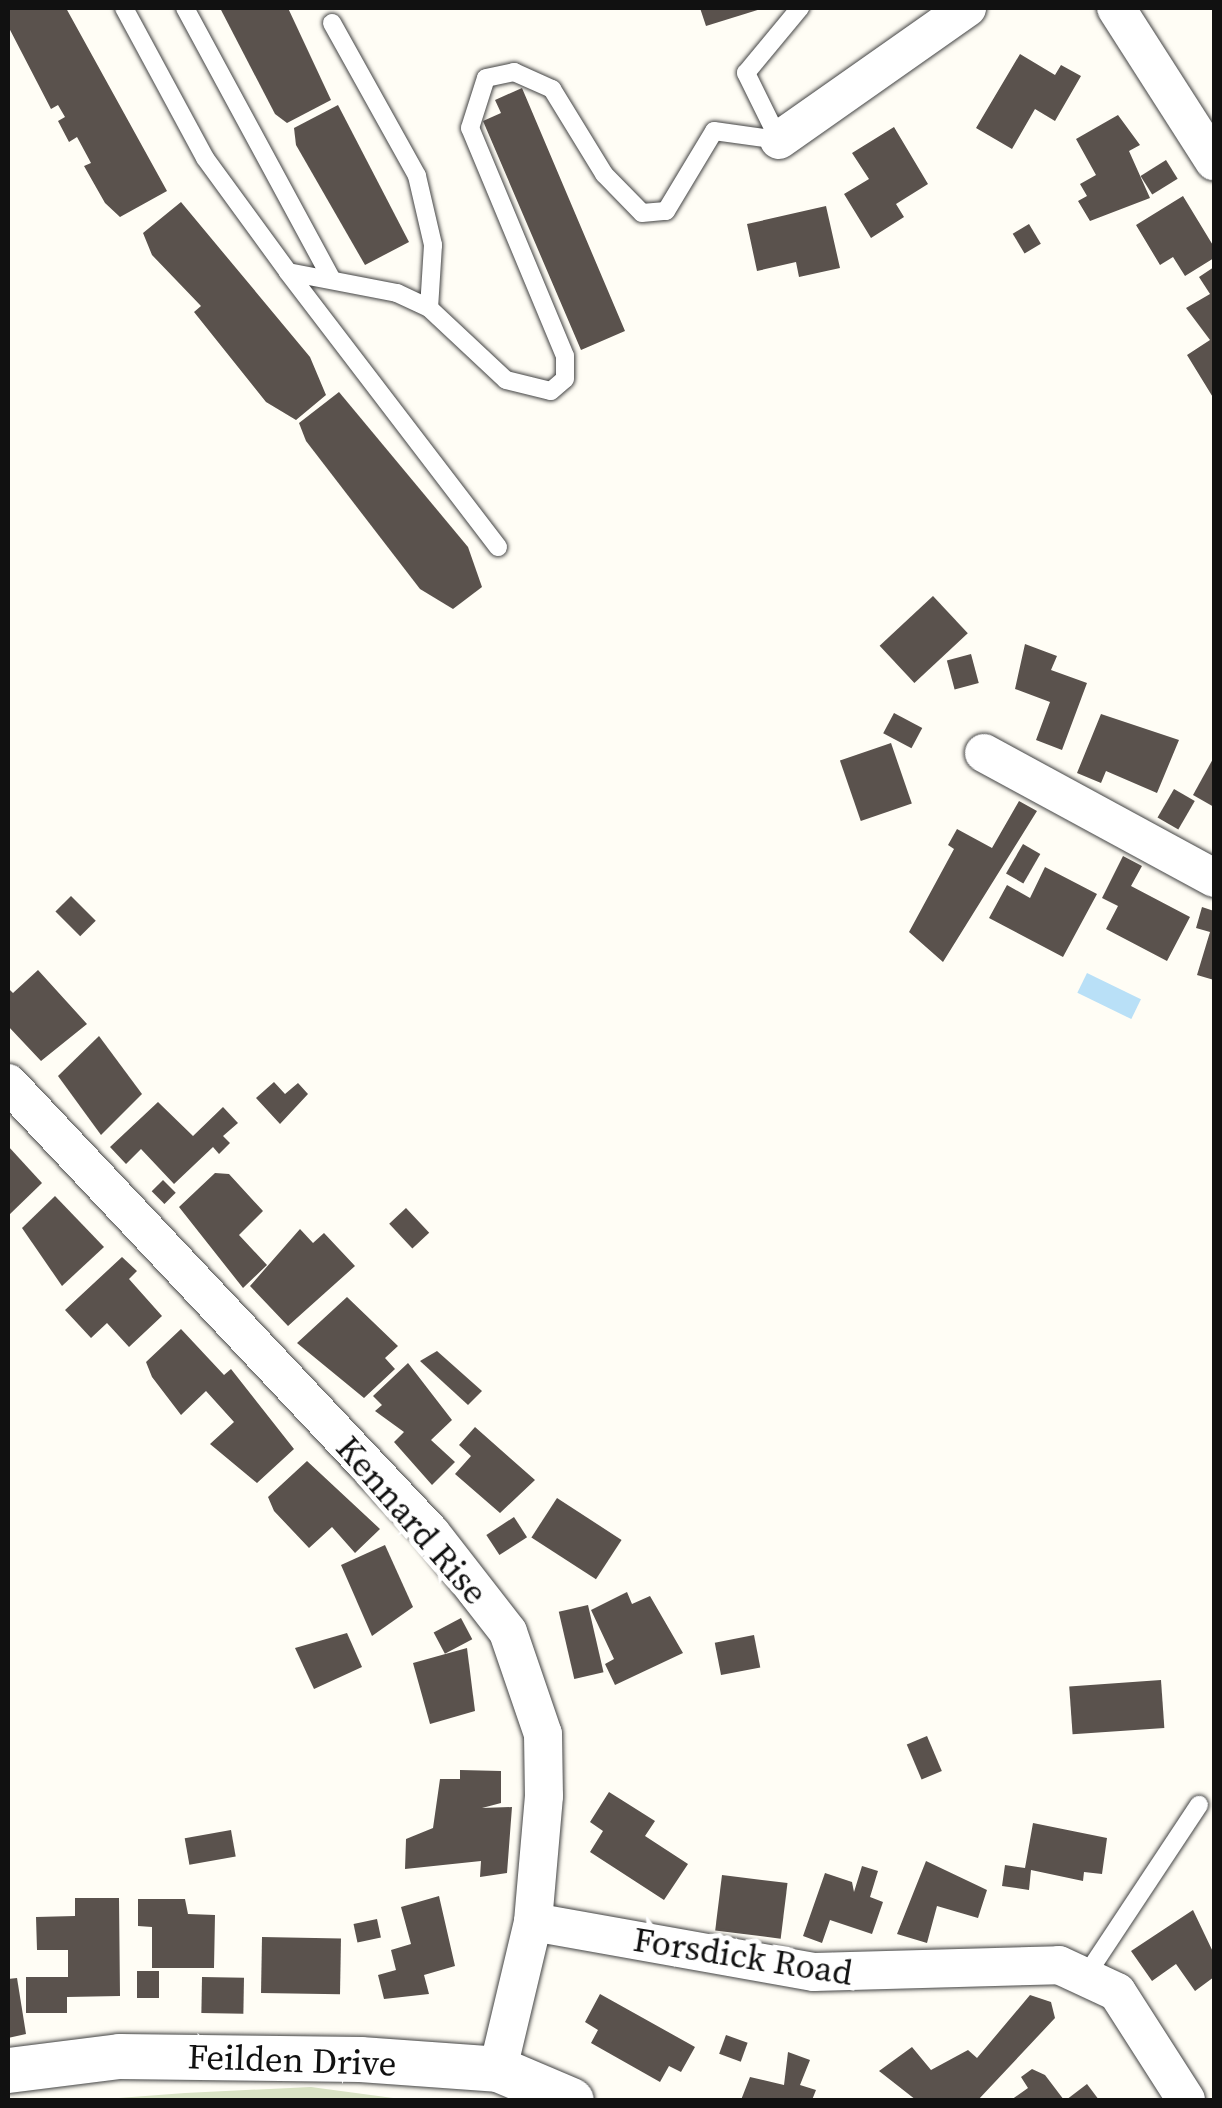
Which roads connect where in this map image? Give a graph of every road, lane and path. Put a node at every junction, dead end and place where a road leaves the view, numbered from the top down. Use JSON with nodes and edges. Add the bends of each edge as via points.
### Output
{"nodes":[{"id":1,"x":124,"y":8,"type":"edge"},
{"id":2,"x":185,"y":8,"type":"edge"},
{"id":3,"x":800,"y":8,"type":"edge"},
{"id":4,"x":967,"y":8,"type":"edge"},
{"id":5,"x":1116,"y":8,"type":"edge"},
{"id":6,"x":332,"y":23,"type":"dead end"},
{"id":7,"x":779,"y":140,"type":"junction"},
{"id":8,"x":1214,"y":161,"type":"edge"},
{"id":9,"x":288,"y":272,"type":"junction"},
{"id":10,"x":332,"y":278,"type":"junction"},
{"id":11,"x":430,"y":308,"type":"junction"},
{"id":12,"x":498,"y":547,"type":"dead end"},
{"id":13,"x":984,"y":753,"type":"dead end"},
{"id":14,"x":1214,"y":878,"type":"edge"},
{"id":15,"x":8,"y":1083,"type":"edge"},
{"id":16,"x":1198,"y":1805,"type":"dead end"},
{"id":17,"x":533,"y":1922,"type":"junction"},
{"id":18,"x":1087,"y":1974,"type":"junction"},
{"id":19,"x":498,"y":2069,"type":"junction"},
{"id":20,"x":8,"y":2070,"type":"edge"},
{"id":21,"x":571,"y":2100,"type":"edge"},
{"id":22,"x":1186,"y":2100,"type":"edge"}],
"edges":[{"from":1,"to":9,"type":"lane","via":[[205,158]]},
{"from":2,"to":10,"type":"lane"},
{"from":3,"to":7,"type":"lane","via":[[746,73]]},
{"from":4,"to":7,"type":"street"},
{"from":5,"to":8,"type":"street"},
{"from":6,"to":11,"type":"lane","via":[[417,176],[433,245]]},
{"from":7,"to":11,"type":"lane","via":[[714,131],[666,211],[642,212],[604,174],[552,89],[514,72],[486,78],[470,128],[558,337],[564,379],[541,392],[506,380]]},
{"from":9,"to":10,"type":"lane"},
{"from":9,"to":12,"type":"lane"},
{"from":10,"to":11,"type":"lane"},
{"from":13,"to":14,"type":"street"},
{"from":15,"to":17,"type":"street","name":"Kennard Rise","via":[[431,1533],[508,1632],[542,1734]]},
{"from":16,"to":18,"type":"lane"},
{"from":17,"to":18,"type":"street","name":"Forsdick Road","via":[[814,1972],[877,1976],[1026,1960]]},
{"from":17,"to":19,"type":"street","name":"Kennard Rise"},
{"from":18,"to":22,"type":"street","name":"Forsdick Road","via":[[1139,2015]]},
{"from":19,"to":20,"type":"street","name":"Feilden Drive","via":[[119,2056]]},
{"from":19,"to":21,"type":"street","name":"Feilden Drive"}]}
